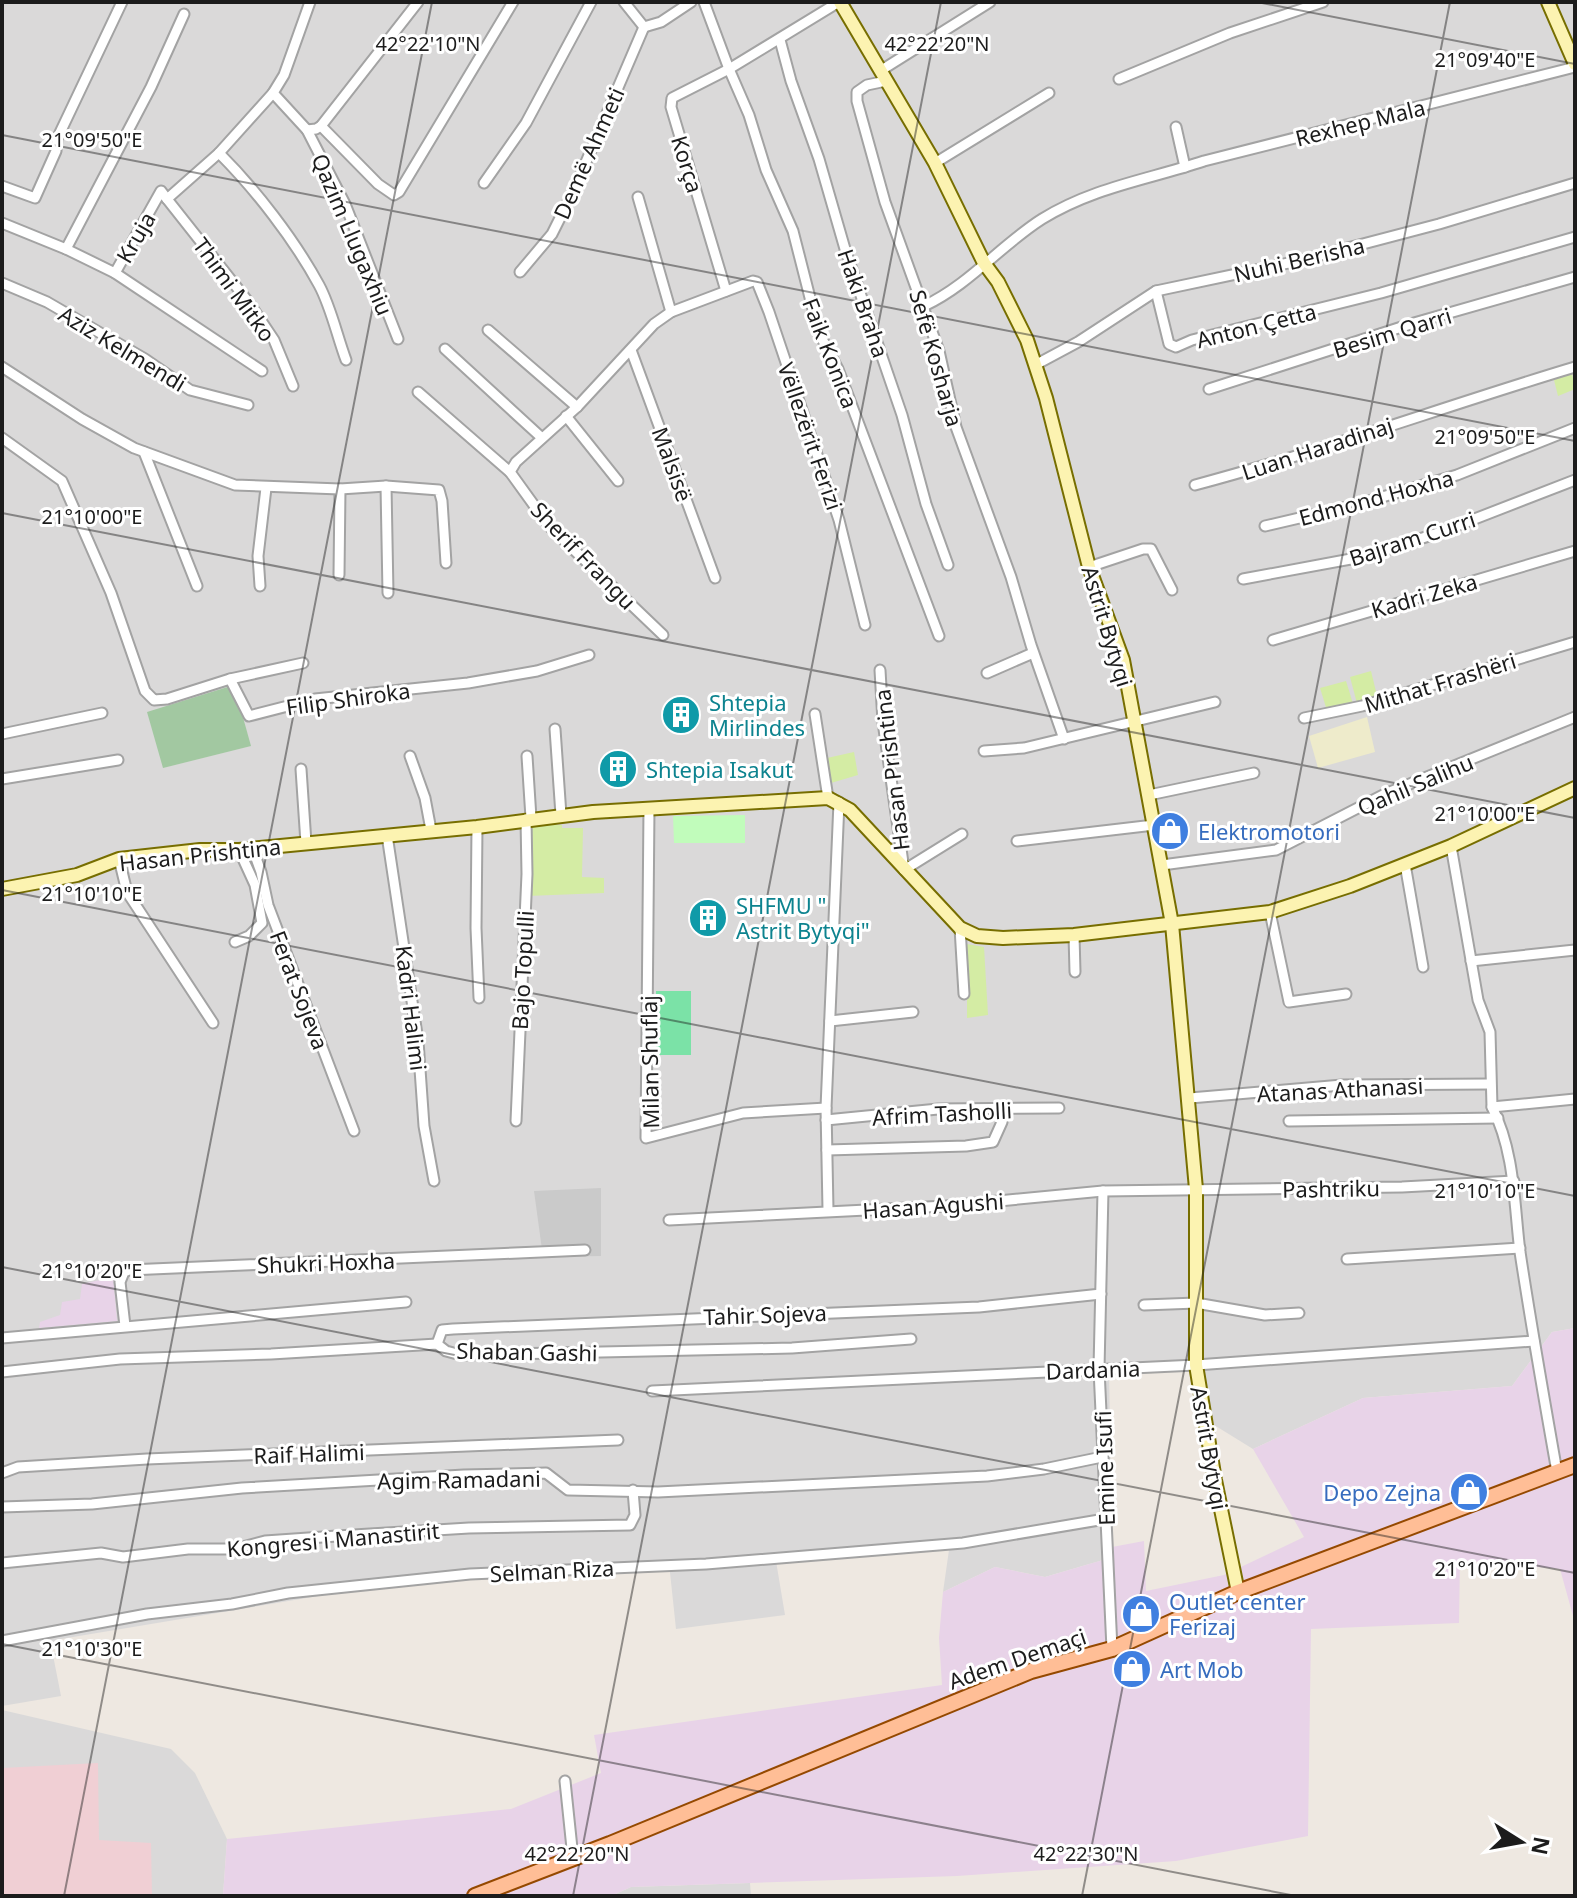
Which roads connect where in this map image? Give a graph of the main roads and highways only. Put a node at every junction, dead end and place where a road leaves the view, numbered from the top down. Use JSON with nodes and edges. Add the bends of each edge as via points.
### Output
{"nodes":[{"id":1,"x":1575,"y":1465,"type":"edge"},
{"id":2,"x":475,"y":1896,"type":"edge"}],
"edges":[{"from":1,"to":2,"type":"main road","name":"Adem Demaçi","via":[[1238,1592],[1112,1649],[1031,1671]]}]}
